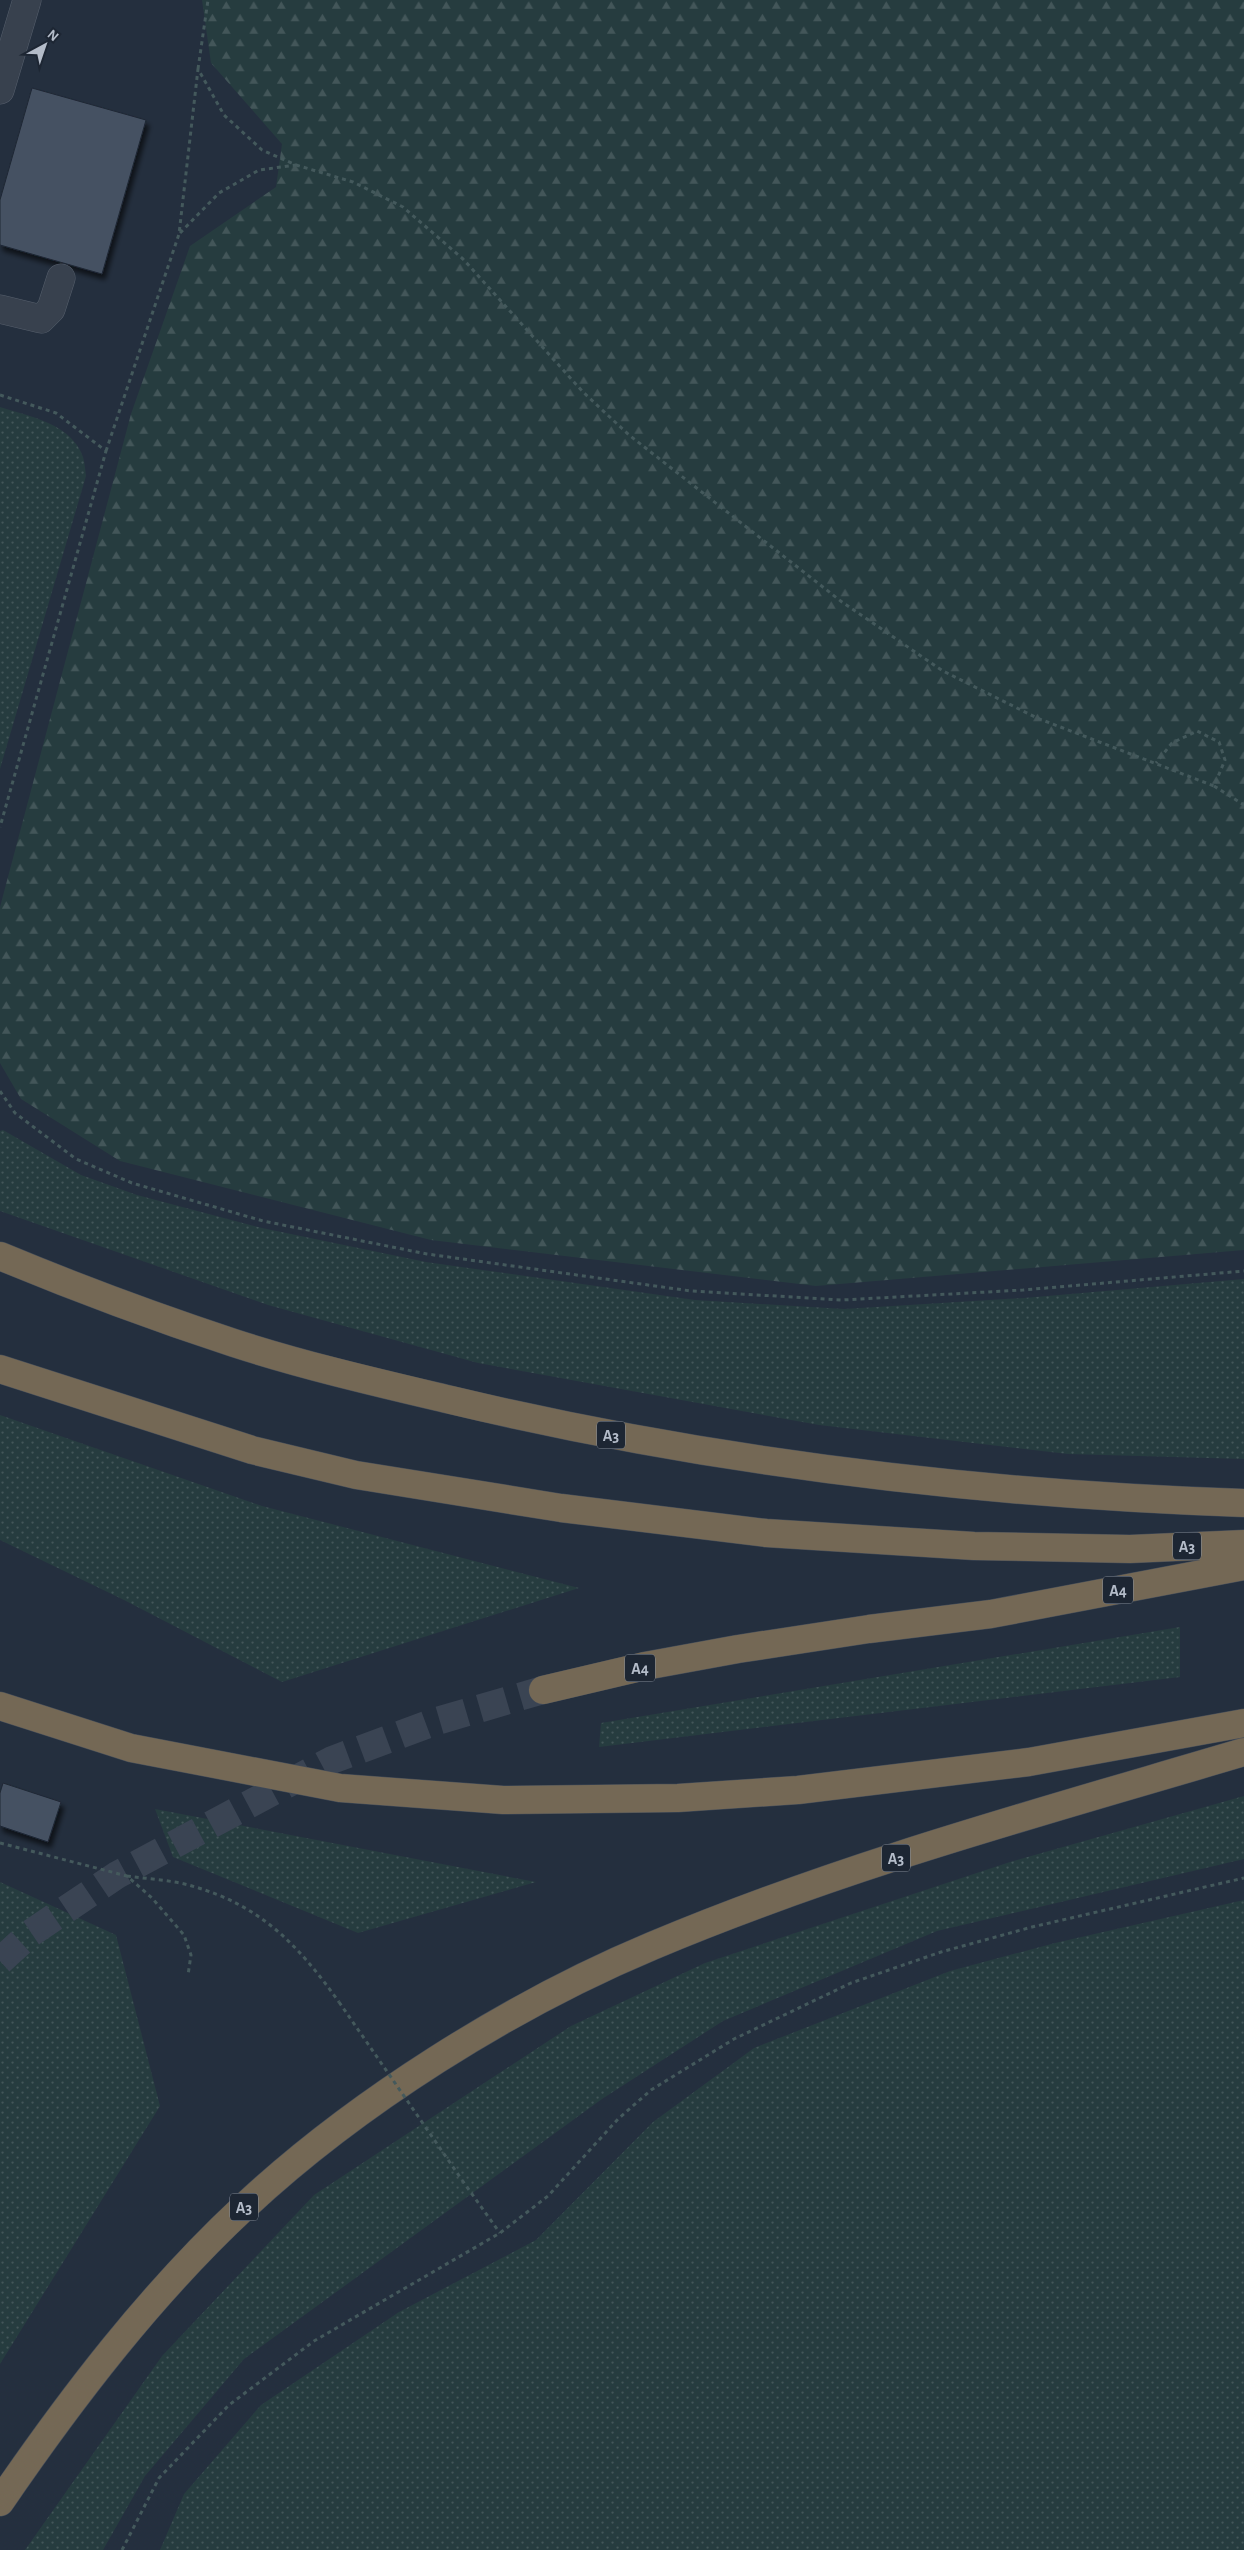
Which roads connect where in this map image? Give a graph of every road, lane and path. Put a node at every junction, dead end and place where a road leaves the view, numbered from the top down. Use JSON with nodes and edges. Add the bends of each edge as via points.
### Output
{"nodes":[{"id":1,"x":27,"y":0,"type":"edge"},
{"id":2,"x":208,"y":0,"type":"edge"},
{"id":3,"x":198,"y":69,"type":"junction"},
{"id":4,"x":0,"y":90,"type":"edge"},
{"id":5,"x":296,"y":164,"type":"junction"},
{"id":6,"x":179,"y":234,"type":"junction"},
{"id":7,"x":61,"y":278,"type":"dead end"},
{"id":8,"x":0,"y":309,"type":"edge"},
{"id":9,"x":0,"y":396,"type":"edge"},
{"id":10,"x":106,"y":451,"type":"junction"},
{"id":11,"x":1156,"y":763,"type":"junction"},
{"id":12,"x":1214,"y":786,"type":"junction"},
{"id":13,"x":1244,"y":805,"type":"edge"},
{"id":14,"x":0,"y":827,"type":"edge"},
{"id":15,"x":0,"y":1092,"type":"edge"},
{"id":16,"x":0,"y":1256,"type":"edge"},
{"id":17,"x":1244,"y":1271,"type":"edge"},
{"id":18,"x":0,"y":1369,"type":"edge"},
{"id":19,"x":1244,"y":1503,"type":"edge"},
{"id":20,"x":1244,"y":1544,"type":"edge"},
{"id":21,"x":1244,"y":1566,"type":"edge"},
{"id":22,"x":544,"y":1690,"type":"tunnel mouth"},
{"id":23,"x":0,"y":1706,"type":"edge"},
{"id":24,"x":1244,"y":1723,"type":"edge"},
{"id":25,"x":1244,"y":1752,"type":"edge"},
{"id":26,"x":0,"y":1843,"type":"edge"},
{"id":27,"x":127,"y":1876,"type":"junction"},
{"id":28,"x":1244,"y":1878,"type":"edge"},
{"id":29,"x":188,"y":1975,"type":"dead end"},
{"id":30,"x":500,"y":2233,"type":"junction"},
{"id":31,"x":0,"y":2502,"type":"edge"},
{"id":32,"x":122,"y":2550,"type":"edge"}],
"edges":[{"from":1,"to":4,"type":"lane"},
{"from":2,"to":3,"type":"path"},
{"from":3,"to":5,"type":"path","via":[[224,115],[262,150]]},
{"from":3,"to":6,"type":"path"},
{"from":5,"to":6,"type":"path","via":[[260,170],[219,192]]},
{"from":5,"to":11,"type":"path","via":[[353,182],[403,208],[463,259],[583,392],[629,435],[842,602],[943,671],[1037,718]]},
{"from":6,"to":10,"type":"path"},
{"from":7,"to":8,"type":"lane","via":[[51,309],[41,319]]},
{"from":9,"to":10,"type":"path","via":[[56,413]]},
{"from":10,"to":14,"type":"path"},
{"from":11,"to":12,"type":"path"},
{"from":11,"to":12,"type":"path","via":[[1172,743],[1197,731],[1219,742],[1225,760]]},
{"from":12,"to":13,"type":"path"},
{"from":15,"to":17,"type":"path","via":[[15,1113],[76,1159],[132,1183],[263,1221],[427,1254],[691,1291],[842,1300],[1023,1290]]},
{"from":16,"to":19,"type":"highway","number":"A3","via":[[88,1292],[236,1344],[562,1427],[808,1468],[1115,1499]]},
{"from":18,"to":20,"type":"highway","number":"A3","via":[[252,1450],[356,1476],[561,1508],[766,1533],[974,1546],[1130,1549]]},
{"from":21,"to":22,"type":"highway","number":"A4","via":[[991,1614],[738,1649],[645,1666]]},
{"from":23,"to":24,"type":"highway","via":[[130,1748],[340,1788],[503,1800],[678,1798],[798,1790],[1029,1762]]},
{"from":25,"to":31,"type":"highway","number":"A3","via":[[810,1885],[650,1946],[491,2028],[378,2100],[290,2166],[242,2208],[114,2346]]},
{"from":26,"to":27,"type":"path"},
{"from":27,"to":29,"type":"path","via":[[152,1898],[184,1935],[191,1955]]},
{"from":27,"to":30,"type":"path","bridge":true,"via":[[190,1885],[225,1897],[280,1932],[309,1961],[339,2002]]},
{"from":28,"to":30,"type":"path","via":[[1032,1927],[941,1952],[851,1983],[734,2039],[651,2090],[618,2119],[548,2196]]},
{"from":30,"to":32,"type":"path","via":[[314,2341],[229,2406],[159,2478]]}]}
